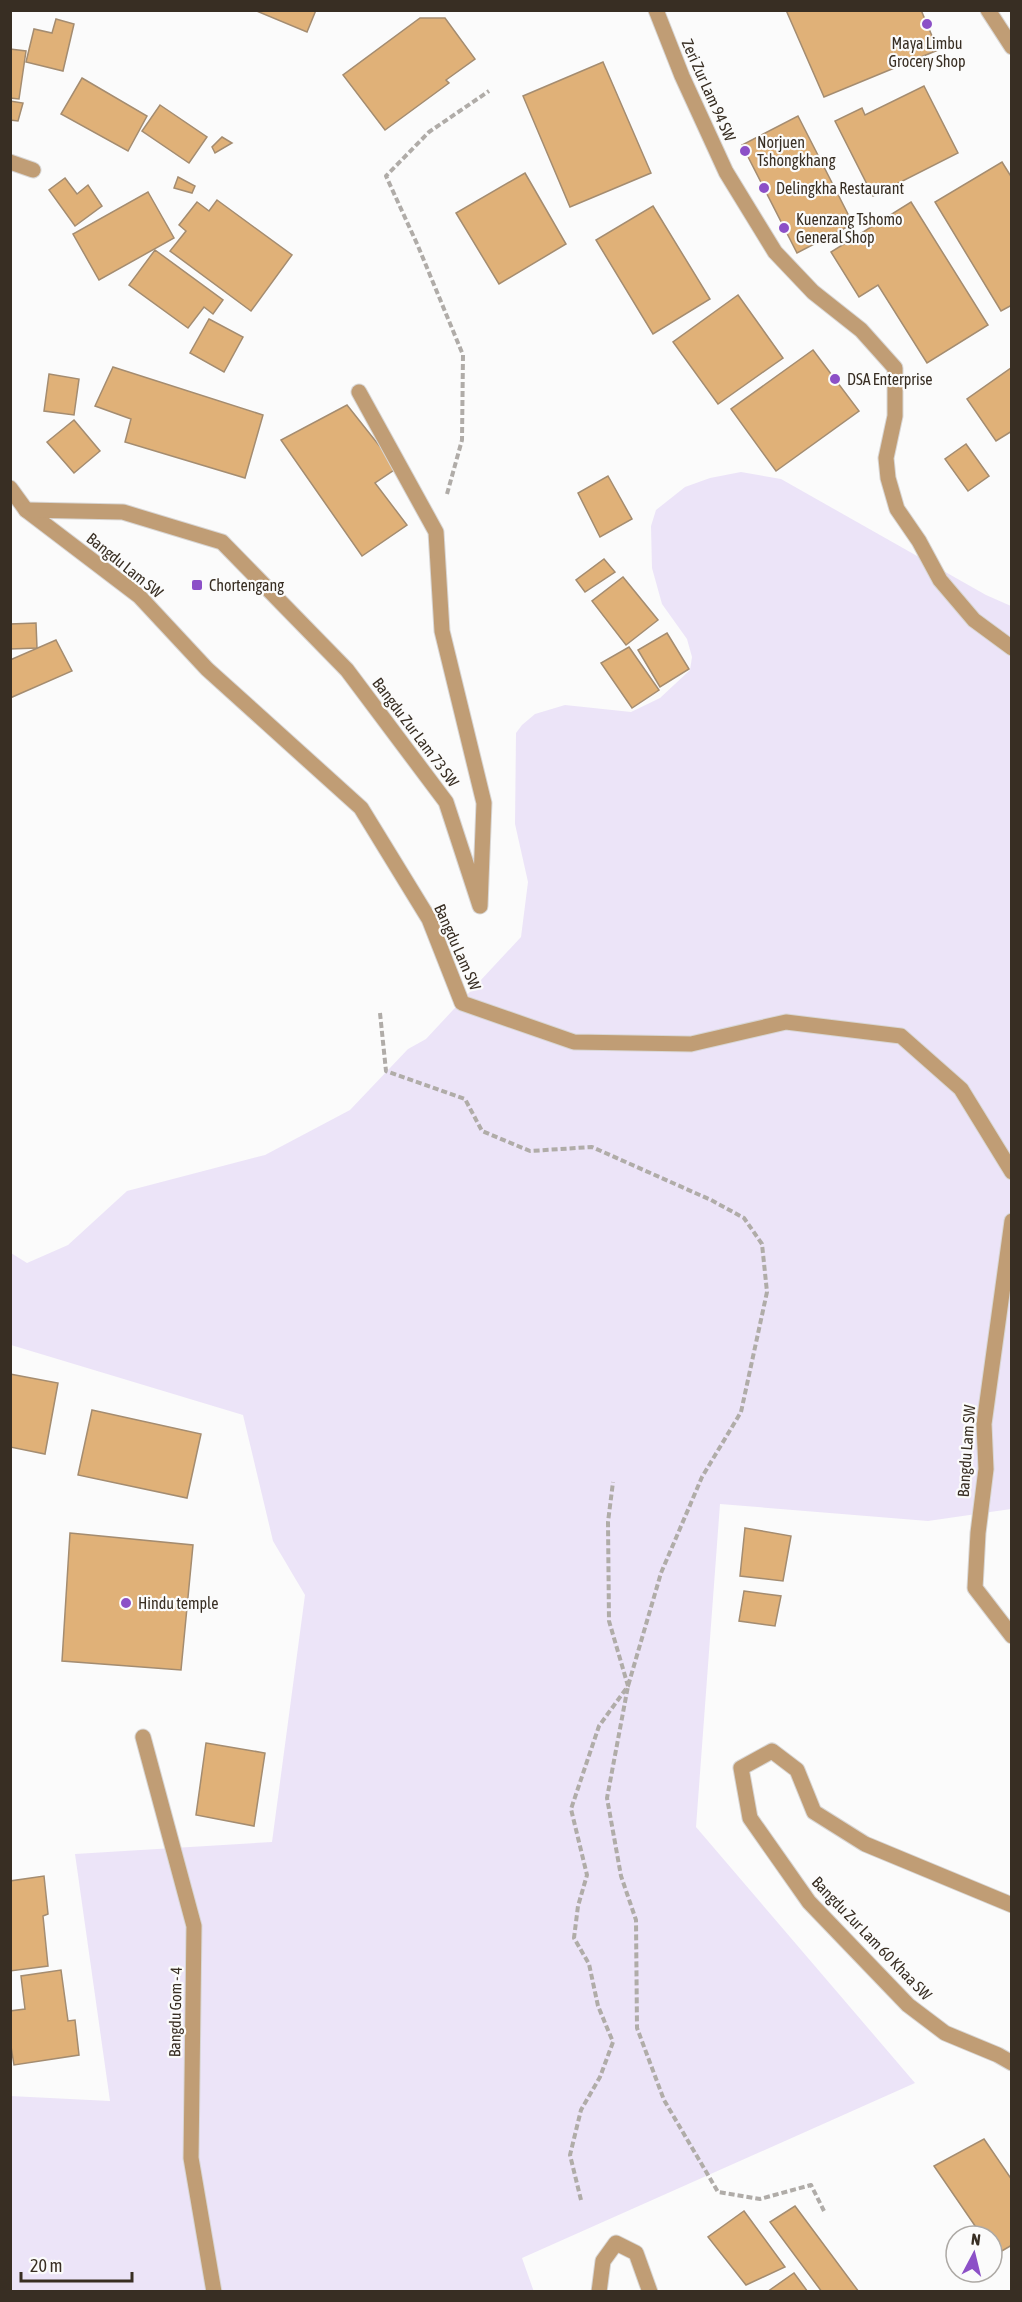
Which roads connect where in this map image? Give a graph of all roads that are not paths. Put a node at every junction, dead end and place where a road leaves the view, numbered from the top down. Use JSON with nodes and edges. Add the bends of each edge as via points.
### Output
{"nodes":[{"id":1,"x":656,"y":10,"type":"edge"},
{"id":2,"x":988,"y":10,"type":"edge"},
{"id":3,"x":1011,"y":46,"type":"edge"},
{"id":4,"x":10,"y":162,"type":"edge"},
{"id":5,"x":33,"y":170,"type":"dead end"},
{"id":6,"x":360,"y":392,"type":"dead end"},
{"id":7,"x":10,"y":488,"type":"edge"},
{"id":8,"x":26,"y":510,"type":"junction"},
{"id":9,"x":1011,"y":648,"type":"edge"},
{"id":10,"x":1011,"y":1172,"type":"edge"},
{"id":11,"x":1011,"y":1221,"type":"edge"},
{"id":12,"x":1011,"y":1636,"type":"edge"},
{"id":13,"x":142,"y":1737,"type":"dead end"},
{"id":14,"x":1011,"y":1905,"type":"edge"},
{"id":15,"x":1011,"y":2063,"type":"edge"},
{"id":16,"x":214,"y":2292,"type":"edge"},
{"id":17,"x":599,"y":2292,"type":"edge"},
{"id":18,"x":650,"y":2292,"type":"edge"}],
"edges":[{"from":1,"to":9,"type":"street","name":"Zeri Zur Lam 94 SW","via":[[726,172],[775,252],[813,292],[861,330],[895,368],[895,416],[886,458],[897,509],[940,580],[974,620]]},
{"from":2,"to":3,"type":"street"},
{"from":4,"to":5,"type":"street"},
{"from":6,"to":8,"type":"street","name":"Bangdu Zur Lam 73 SW","via":[[436,532],[442,631],[484,803],[480,906],[446,802],[347,670],[222,542],[123,512]]},
{"from":7,"to":8,"type":"street","name":"Bangdu Lam SW"},
{"from":8,"to":10,"type":"street","name":"Bangdu Lam SW","via":[[139,596],[207,669],[361,808],[429,919],[462,1003],[574,1042],[691,1044],[786,1022],[901,1036],[961,1089]]},
{"from":11,"to":12,"type":"street","name":"Bangdu Lam SW","via":[[984,1424],[986,1469],[975,1588]]},
{"from":13,"to":16,"type":"street","name":"Bangdu Gom - 4","via":[[194,1926],[191,2158]]},
{"from":14,"to":15,"type":"street","name":"Bangdu Zur Lam 60 Khaa SW","via":[[865,1844],[814,1812],[797,1770],[772,1751],[741,1768],[750,1818],[809,1902],[908,2005],[945,2033]]},
{"from":17,"to":18,"type":"street","via":[[603,2261],[616,2243],[636,2253]]}]}
